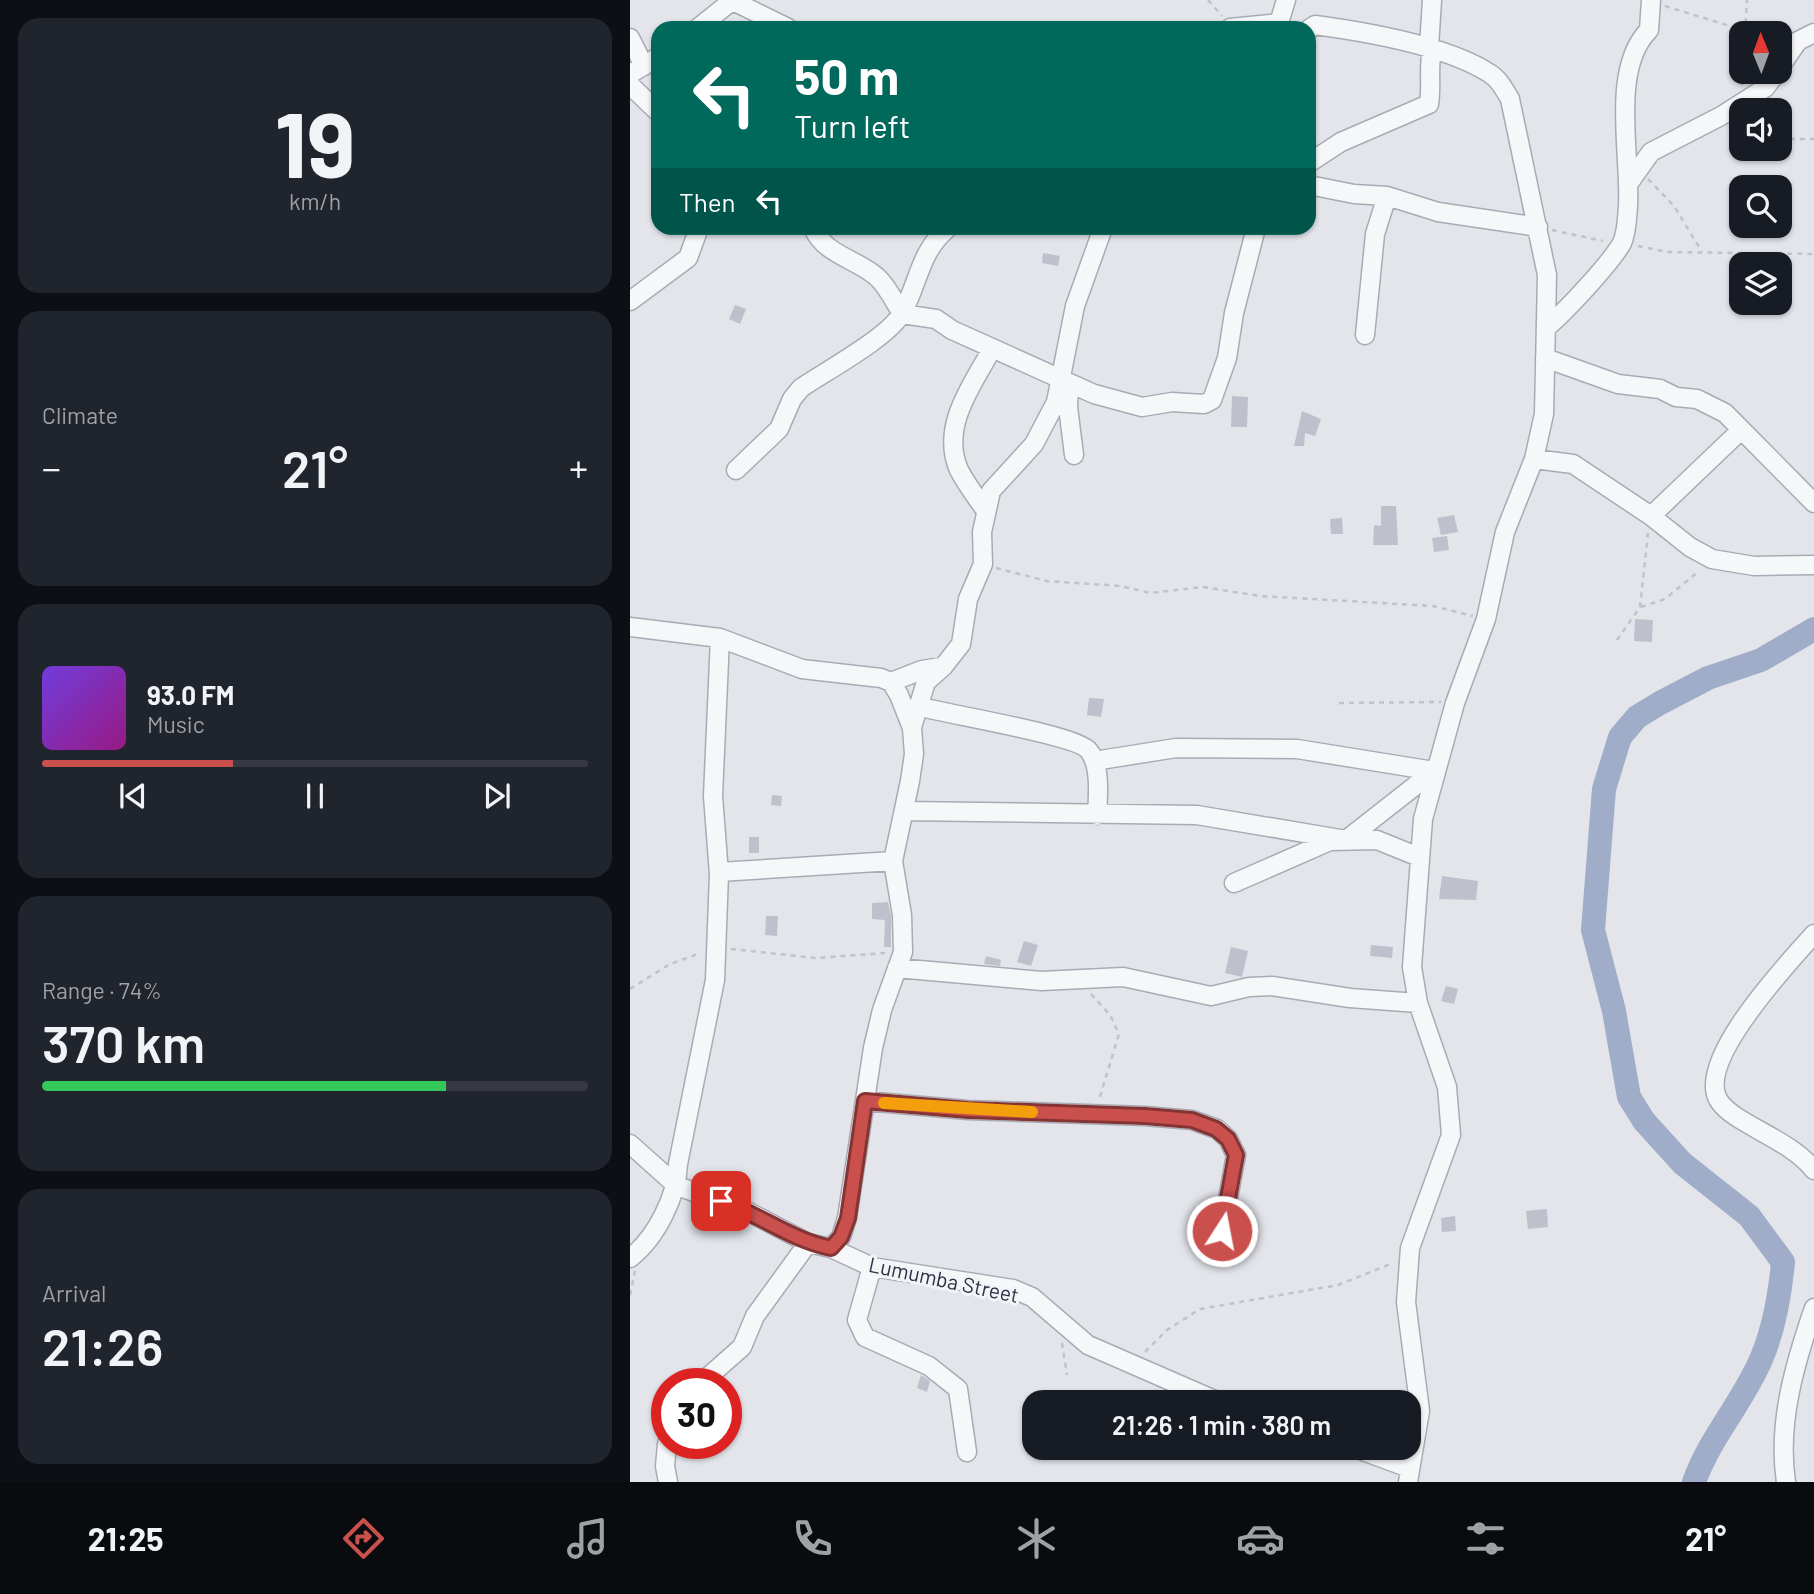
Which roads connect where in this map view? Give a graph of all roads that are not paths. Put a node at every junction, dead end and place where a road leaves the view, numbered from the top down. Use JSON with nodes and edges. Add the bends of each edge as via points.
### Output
{"nodes":[{"id":1,"x":733,"y":0,"type":"edge"},
{"id":2,"x":1286,"y":0,"type":"edge"},
{"id":3,"x":1432,"y":0,"type":"edge"},
{"id":4,"x":1651,"y":0,"type":"edge"},
{"id":5,"x":707,"y":21,"type":"edge"},
{"id":6,"x":774,"y":21,"type":"edge"},
{"id":7,"x":1280,"y":21,"type":"edge"},
{"id":8,"x":1316,"y":25,"type":"edge"},
{"id":9,"x":1814,"y":33,"type":"edge"},
{"id":10,"x":630,"y":38,"type":"edge"},
{"id":11,"x":1430,"y":49,"type":"junction"},
{"id":12,"x":1792,"y":50,"type":"edge"},
{"id":13,"x":644,"y":66,"type":"edge"},
{"id":14,"x":1768,"y":84,"type":"edge"},
{"id":15,"x":630,"y":85,"type":"edge"},
{"id":16,"x":651,"y":105,"type":"edge"},
{"id":17,"x":1316,"y":158,"type":"edge"},
{"id":18,"x":1634,"y":176,"type":"junction"},
{"id":19,"x":1316,"y":187,"type":"edge"},
{"id":20,"x":1387,"y":196,"type":"junction"},
{"id":21,"x":1538,"y":227,"type":"junction"},
{"id":22,"x":696,"y":235,"type":"edge"},
{"id":23,"x":816,"y":235,"type":"edge"},
{"id":24,"x":943,"y":235,"type":"edge"},
{"id":25,"x":1100,"y":235,"type":"edge"},
{"id":26,"x":1253,"y":235,"type":"edge"},
{"id":27,"x":630,"y":301,"type":"edge"},
{"id":28,"x":902,"y":314,"type":"junction"},
{"id":29,"x":1546,"y":328,"type":"junction"},
{"id":30,"x":1365,"y":335,"type":"dead end"},
{"id":31,"x":992,"y":349,"type":"junction"},
{"id":32,"x":1545,"y":358,"type":"junction"},
{"id":33,"x":1064,"y":382,"type":"junction"},
{"id":34,"x":1740,"y":431,"type":"junction"},
{"id":35,"x":1074,"y":455,"type":"dead end"},
{"id":36,"x":1534,"y":458,"type":"junction"},
{"id":37,"x":736,"y":470,"type":"dead end"},
{"id":38,"x":1814,"y":503,"type":"edge"},
{"id":39,"x":986,"y":511,"type":"junction"},
{"id":40,"x":1651,"y":516,"type":"junction"},
{"id":41,"x":1814,"y":565,"type":"edge"},
{"id":42,"x":630,"y":627,"type":"edge"},
{"id":43,"x":720,"y":638,"type":"junction"},
{"id":44,"x":943,"y":667,"type":"junction"},
{"id":45,"x":891,"y":682,"type":"junction"},
{"id":46,"x":917,"y":706,"type":"junction"},
{"id":47,"x":912,"y":728,"type":"junction"},
{"id":48,"x":1094,"y":761,"type":"junction"},
{"id":49,"x":1434,"y":771,"type":"junction"},
{"id":50,"x":904,"y":811,"type":"junction"},
{"id":51,"x":1097,"y":815,"type":"junction"},
{"id":52,"x":1346,"y":840,"type":"junction"},
{"id":53,"x":1419,"y":857,"type":"junction"},
{"id":54,"x":893,"y":861,"type":"junction"},
{"id":55,"x":719,"y":872,"type":"junction"},
{"id":56,"x":1234,"y":883,"type":"dead end"},
{"id":57,"x":1814,"y":934,"type":"edge"},
{"id":58,"x":900,"y":960,"type":"junction"},
{"id":59,"x":1418,"y":1003,"type":"junction"},
{"id":60,"x":865,"y":1101,"type":"junction"},
{"id":61,"x":630,"y":1144,"type":"edge"},
{"id":62,"x":1814,"y":1170,"type":"edge"},
{"id":63,"x":677,"y":1186,"type":"junction"},
{"id":64,"x":1222,"y":1231,"type":"dead end"},
{"id":65,"x":808,"y":1243,"type":"junction"},
{"id":66,"x":831,"y":1248,"type":"junction"},
{"id":67,"x":630,"y":1258,"type":"edge"},
{"id":68,"x":872,"y":1267,"type":"junction"},
{"id":69,"x":1814,"y":1308,"type":"edge"},
{"id":70,"x":720,"y":1368,"type":"edge"},
{"id":71,"x":1191,"y":1390,"type":"edge"},
{"id":72,"x":967,"y":1452,"type":"dead end"},
{"id":73,"x":666,"y":1459,"type":"edge"},
{"id":74,"x":1378,"y":1460,"type":"edge"},
{"id":75,"x":1408,"y":1475,"type":"edge"},
{"id":76,"x":668,"y":1482,"type":"edge"},
{"id":77,"x":1786,"y":1482,"type":"edge"}],
"edges":[{"from":1,"to":5,"type":"street"},
{"from":1,"to":6,"type":"street"},
{"from":2,"to":7,"type":"street"},
{"from":3,"to":11,"type":"street"},
{"from":4,"to":18,"type":"street","via":[[1649,30],[1636,43],[1625,96]]},
{"from":8,"to":11,"type":"street","via":[[1362,31]]},
{"from":9,"to":12,"type":"street","via":[[1798,41]]},
{"from":10,"to":13,"type":"street"},
{"from":11,"to":17,"type":"street","via":[[1429,104],[1341,142]]},
{"from":11,"to":21,"type":"street","via":[[1489,73],[1505,90]]},
{"from":14,"to":18,"type":"street","via":[[1721,116],[1651,152]]},
{"from":15,"to":16,"type":"street"},
{"from":18,"to":29,"type":"street","via":[[1622,243]]},
{"from":19,"to":20,"type":"street"},
{"from":20,"to":21,"type":"street","via":[[1438,212]]},
{"from":20,"to":30,"type":"street","via":[[1375,234]]},
{"from":21,"to":29,"type":"street","via":[[1547,275]]},
{"from":22,"to":27,"type":"street","via":[[688,258]]},
{"from":23,"to":28,"type":"street","via":[[831,251],[876,277]]},
{"from":24,"to":28,"type":"street","via":[[919,265]]},
{"from":25,"to":33,"type":"street","via":[[1075,306]]},
{"from":26,"to":33,"type":"street","via":[[1227,358],[1212,400],[1142,407]]},
{"from":28,"to":31,"type":"street","via":[[936,319]]},
{"from":28,"to":37,"type":"street","via":[[887,330],[801,387],[779,429]]},
{"from":29,"to":32,"type":"street"},
{"from":31,"to":33,"type":"street"},
{"from":31,"to":39,"type":"street","via":[[959,409],[954,446],[960,472]]},
{"from":32,"to":34,"type":"street","via":[[1618,384],[1697,398],[1725,413]]},
{"from":32,"to":36,"type":"street","via":[[1544,414]]},
{"from":33,"to":35,"type":"street"},
{"from":33,"to":39,"type":"street","via":[[1034,444],[991,491]]},
{"from":34,"to":38,"type":"street"},
{"from":34,"to":40,"type":"street"},
{"from":36,"to":40,"type":"street","via":[[1573,464]]},
{"from":36,"to":49,"type":"street","via":[[1505,532],[1486,619]]},
{"from":39,"to":44,"type":"street","via":[[982,565],[968,599],[961,644]]},
{"from":40,"to":41,"type":"street","via":[[1712,558],[1754,566]]},
{"from":42,"to":43,"type":"street"},
{"from":43,"to":45,"type":"street","via":[[802,669]]},
{"from":43,"to":55,"type":"street","via":[[713,796]]},
{"from":44,"to":45,"type":"street"},
{"from":44,"to":46,"type":"street","via":[[926,682]]},
{"from":45,"to":47,"type":"street"},
{"from":46,"to":47,"type":"street"},
{"from":46,"to":48,"type":"street","via":[[1025,728],[1085,746]]},
{"from":47,"to":50,"type":"street","via":[[914,754]]},
{"from":48,"to":49,"type":"street","via":[[1176,748],[1297,749]]},
{"from":48,"to":51,"type":"street"},
{"from":49,"to":52,"type":"street"},
{"from":49,"to":53,"type":"street"},
{"from":50,"to":51,"type":"street"},
{"from":50,"to":54,"type":"street"},
{"from":51,"to":52,"type":"street","via":[[1197,815]]},
{"from":52,"to":53,"type":"street","via":[[1377,840]]},
{"from":52,"to":56,"type":"street","via":[[1313,846]]},
{"from":53,"to":59,"type":"street","via":[[1412,967]]},
{"from":54,"to":55,"type":"street"},
{"from":54,"to":58,"type":"street","via":[[902,915]]},
{"from":55,"to":63,"type":"street","via":[[710,1009]]},
{"from":57,"to":62,"type":"street","via":[[1751,1009],[1719,1061],[1715,1088],[1719,1101],[1738,1117],[1784,1142]]},
{"from":58,"to":59,"type":"street","via":[[970,977],[1123,977],[1211,996],[1272,986]]},
{"from":58,"to":60,"type":"street","via":[[882,1010]]},
{"from":59,"to":75,"type":"street","via":[[1447,1087],[1451,1136],[1410,1248],[1406,1302],[1420,1411]]},
{"from":60,"to":64,"type":"street","via":[[1192,1120],[1216,1129],[1236,1155]]},
{"from":60,"to":66,"type":"street","via":[[848,1218]]},
{"from":61,"to":63,"type":"street","name":"Lumumba Street"},
{"from":63,"to":65,"type":"street","name":"Lumumba Street","via":[[743,1209]]},
{"from":63,"to":67,"type":"street","via":[[643,1248]]},
{"from":65,"to":66,"type":"street","name":"Lumumba Street"},
{"from":65,"to":70,"type":"street","via":[[755,1316],[735,1356]]},
{"from":66,"to":68,"type":"street","name":"Lumumba Street"},
{"from":68,"to":71,"type":"street","name":"Lumumba Street","via":[[1013,1289],[1032,1297],[1088,1345]]},
{"from":68,"to":72,"type":"street","via":[[857,1320],[859,1328],[865,1337],[943,1373],[958,1389]]},
{"from":69,"to":77,"type":"street","via":[[1796,1361],[1781,1452]]},
{"from":73,"to":76,"type":"street"},
{"from":74,"to":75,"type":"street"}]}
